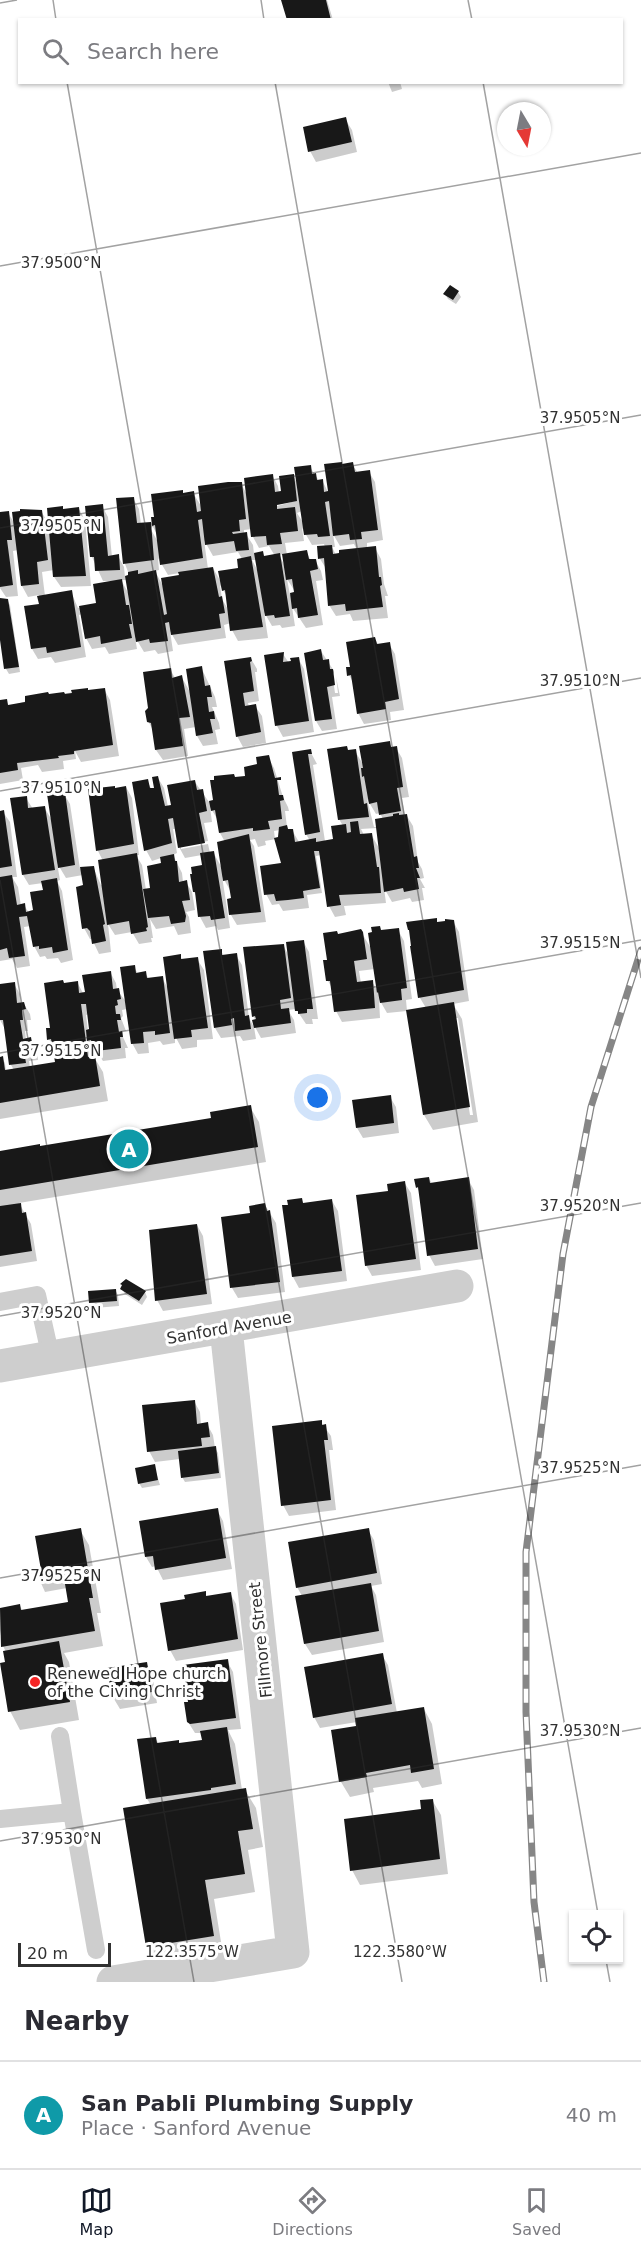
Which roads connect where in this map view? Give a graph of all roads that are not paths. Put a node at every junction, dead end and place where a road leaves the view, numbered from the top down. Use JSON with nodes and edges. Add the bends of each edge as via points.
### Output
{"nodes":[{"id":1,"x":457,"y":1286,"type":"dead end"},
{"id":2,"x":0,"y":1302,"type":"edge"},
{"id":3,"x":226,"y":1328,"type":"junction"},
{"id":4,"x":51,"y":1358,"type":"junction"},
{"id":5,"x":0,"y":1366,"type":"edge"},
{"id":6,"x":60,"y":1736,"type":"dead end"},
{"id":7,"x":72,"y":1812,"type":"junction"},
{"id":8,"x":0,"y":1820,"type":"edge"},
{"id":9,"x":96,"y":1950,"type":"dead end"},
{"id":10,"x":119,"y":1982,"type":"edge"}],
"edges":[{"from":1,"to":3,"type":"street","name":"Sanford Avenue"},
{"from":2,"to":4,"type":"lane","via":[[37,1295]]},
{"from":3,"to":4,"type":"street","name":"Sanford Avenue"},
{"from":3,"to":10,"type":"street","name":"Fillmore Street","via":[[293,1952]]},
{"from":4,"to":5,"type":"street","name":"Sanford Avenue"},
{"from":6,"to":7,"type":"lane"},
{"from":7,"to":8,"type":"lane"},
{"from":7,"to":9,"type":"lane"}]}
